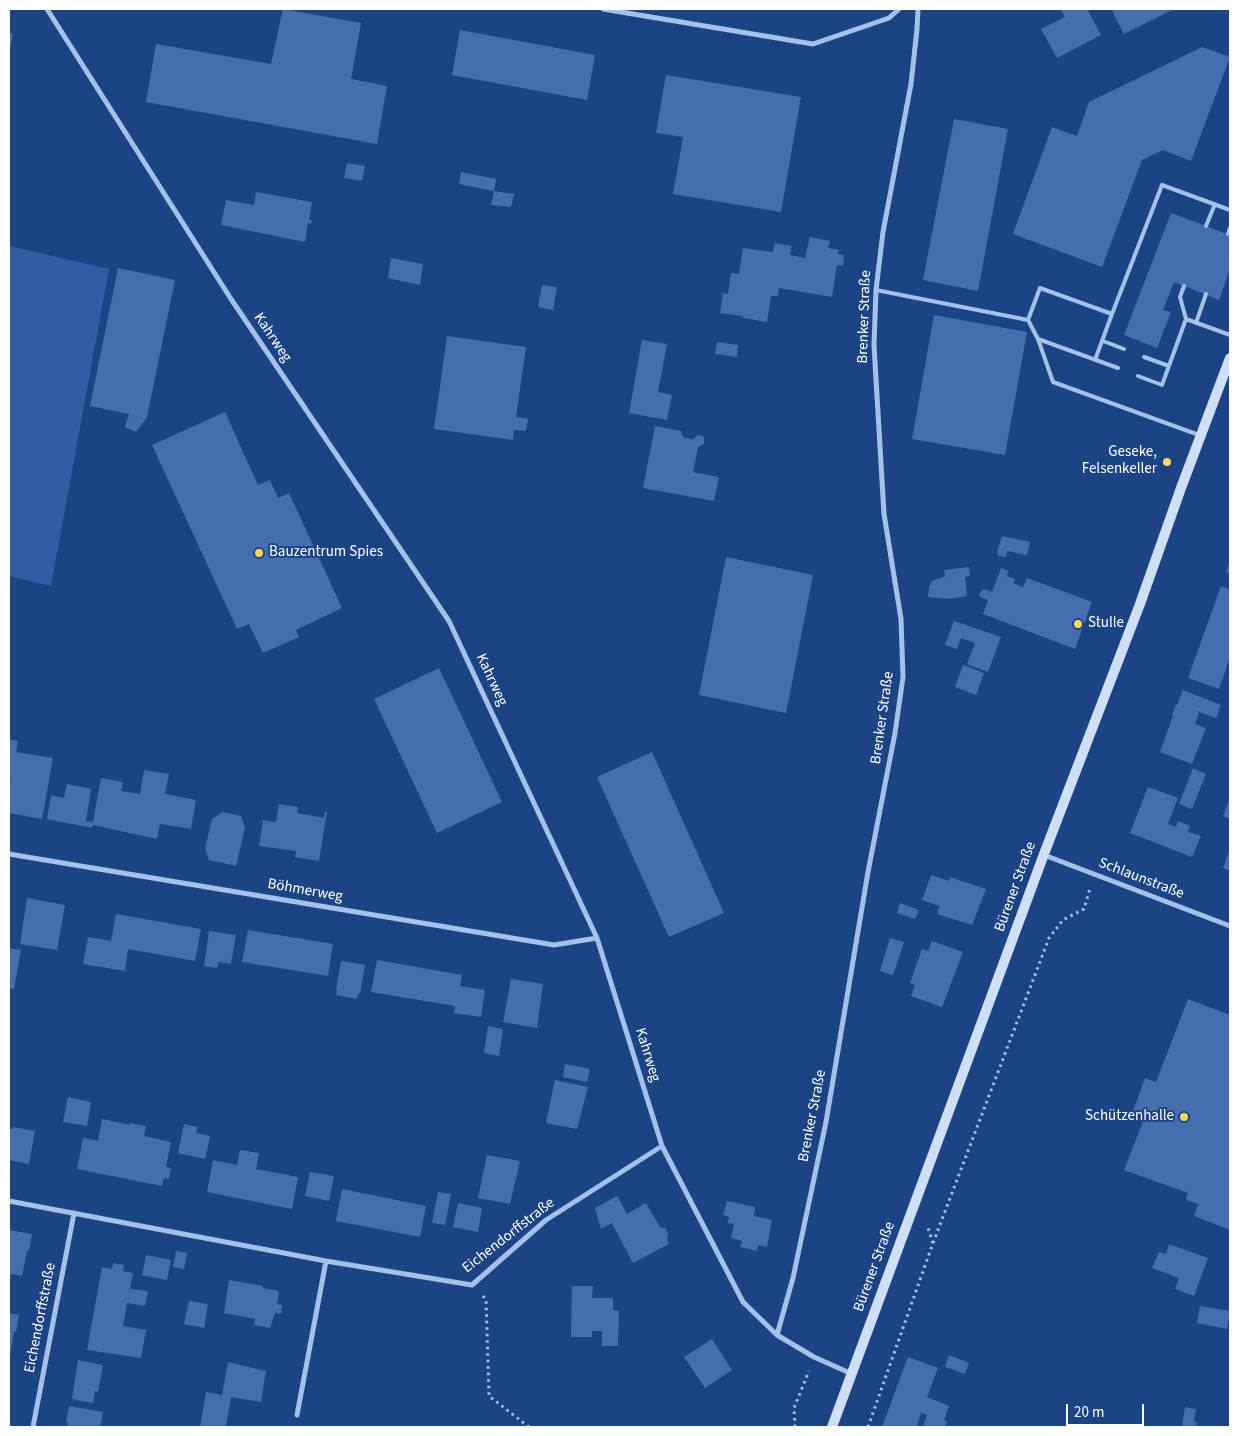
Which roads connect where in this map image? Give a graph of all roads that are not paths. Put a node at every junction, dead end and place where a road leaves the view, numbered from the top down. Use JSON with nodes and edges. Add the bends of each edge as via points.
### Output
{"nodes":[{"id":1,"x":55,"y":9,"type":"edge"},
{"id":2,"x":604,"y":9,"type":"edge"},
{"id":3,"x":899,"y":9,"type":"edge"},
{"id":4,"x":918,"y":9,"type":"edge"},
{"id":5,"x":48,"y":10,"type":"edge"},
{"id":6,"x":1215,"y":204,"type":"junction"},
{"id":7,"x":1230,"y":210,"type":"edge"},
{"id":8,"x":1206,"y":226,"type":"dead end"},
{"id":9,"x":1230,"y":228,"type":"edge"},
{"id":10,"x":1228,"y":234,"type":"dead end"},
{"id":11,"x":1184,"y":286,"type":"dead end"},
{"id":12,"x":876,"y":290,"type":"junction"},
{"id":13,"x":1206,"y":294,"type":"dead end"},
{"id":14,"x":1112,"y":314,"type":"junction"},
{"id":15,"x":1186,"y":319,"type":"junction"},
{"id":16,"x":1028,"y":320,"type":"junction"},
{"id":17,"x":1196,"y":323,"type":"junction"},
{"id":18,"x":1230,"y":335,"type":"edge"},
{"id":19,"x":1038,"y":339,"type":"junction"},
{"id":20,"x":1102,"y":341,"type":"junction"},
{"id":21,"x":1124,"y":349,"type":"dead end"},
{"id":22,"x":1144,"y":357,"type":"dead end"},
{"id":23,"x":1230,"y":358,"type":"edge"},
{"id":24,"x":1095,"y":360,"type":"junction"},
{"id":25,"x":1169,"y":366,"type":"junction"},
{"id":26,"x":1118,"y":368,"type":"dead end"},
{"id":27,"x":1138,"y":376,"type":"dead end"},
{"id":28,"x":1201,"y":436,"type":"junction"},
{"id":29,"x":9,"y":854,"type":"edge"},
{"id":30,"x":1044,"y":854,"type":"junction"},
{"id":31,"x":1230,"y":926,"type":"edge"},
{"id":32,"x":597,"y":938,"type":"junction"},
{"id":33,"x":662,"y":1146,"type":"junction"},
{"id":34,"x":9,"y":1201,"type":"edge"},
{"id":35,"x":74,"y":1213,"type":"junction"},
{"id":36,"x":326,"y":1261,"type":"junction"},
{"id":37,"x":777,"y":1335,"type":"junction"},
{"id":38,"x":852,"y":1374,"type":"junction"},
{"id":39,"x":297,"y":1415,"type":"dead end"},
{"id":40,"x":33,"y":1427,"type":"edge"},
{"id":41,"x":832,"y":1427,"type":"edge"}],
"edges":[{"from":1,"to":5,"type":"street"},
{"from":2,"to":3,"type":"street","via":[[813,44],[889,18]]},
{"from":4,"to":12,"type":"street","name":"Brenker Straße","via":[[910,84],[883,232]]},
{"from":5,"to":32,"type":"street","name":"Kahrweg","via":[[230,299],[449,621]]},
{"from":6,"to":7,"type":"lane"},
{"from":6,"to":8,"type":"lane"},
{"from":6,"to":14,"type":"lane","via":[[1162,185]]},
{"from":9,"to":10,"type":"lane"},
{"from":11,"to":15,"type":"lane","via":[[1180,297]]},
{"from":12,"to":16,"type":"lane"},
{"from":12,"to":37,"type":"street","name":"Brenker Straße","via":[[874,345],[884,514],[901,619],[903,677],[826,1122],[793,1278]]},
{"from":13,"to":17,"type":"lane"},
{"from":14,"to":16,"type":"lane","via":[[1040,288]]},
{"from":14,"to":20,"type":"lane"},
{"from":15,"to":17,"type":"lane"},
{"from":15,"to":25,"type":"lane"},
{"from":16,"to":19,"type":"lane"},
{"from":17,"to":18,"type":"lane"},
{"from":19,"to":24,"type":"lane"},
{"from":19,"to":28,"type":"lane","via":[[1053,382]]},
{"from":20,"to":21,"type":"lane"},
{"from":20,"to":24,"type":"lane"},
{"from":22,"to":25,"type":"lane"},
{"from":23,"to":28,"type":"main road","name":"Bürener Straße"},
{"from":24,"to":26,"type":"lane"},
{"from":25,"to":27,"type":"lane","via":[[1162,385]]},
{"from":28,"to":30,"type":"main road","name":"Bürener Straße"},
{"from":29,"to":32,"type":"street","name":"Böhmerweg","via":[[554,946]]},
{"from":30,"to":31,"type":"street","name":"Schlaunstraße"},
{"from":30,"to":38,"type":"main road","name":"Bürener Straße"},
{"from":32,"to":33,"type":"street","name":"Kahrweg"},
{"from":33,"to":36,"type":"street","name":"Eichendorffstraße","via":[[546,1220],[472,1285]]},
{"from":33,"to":37,"type":"street","name":"Kahrweg","via":[[743,1302]]},
{"from":34,"to":35,"type":"street","name":"Eichendorffstraße"},
{"from":35,"to":36,"type":"street","name":"Eichendorffstraße"},
{"from":35,"to":40,"type":"street","name":"Eichendorffstraße"},
{"from":36,"to":39,"type":"street"},
{"from":37,"to":38,"type":"street","name":"Kahrweg"},
{"from":38,"to":41,"type":"main road","name":"Bürener Straße"}]}
